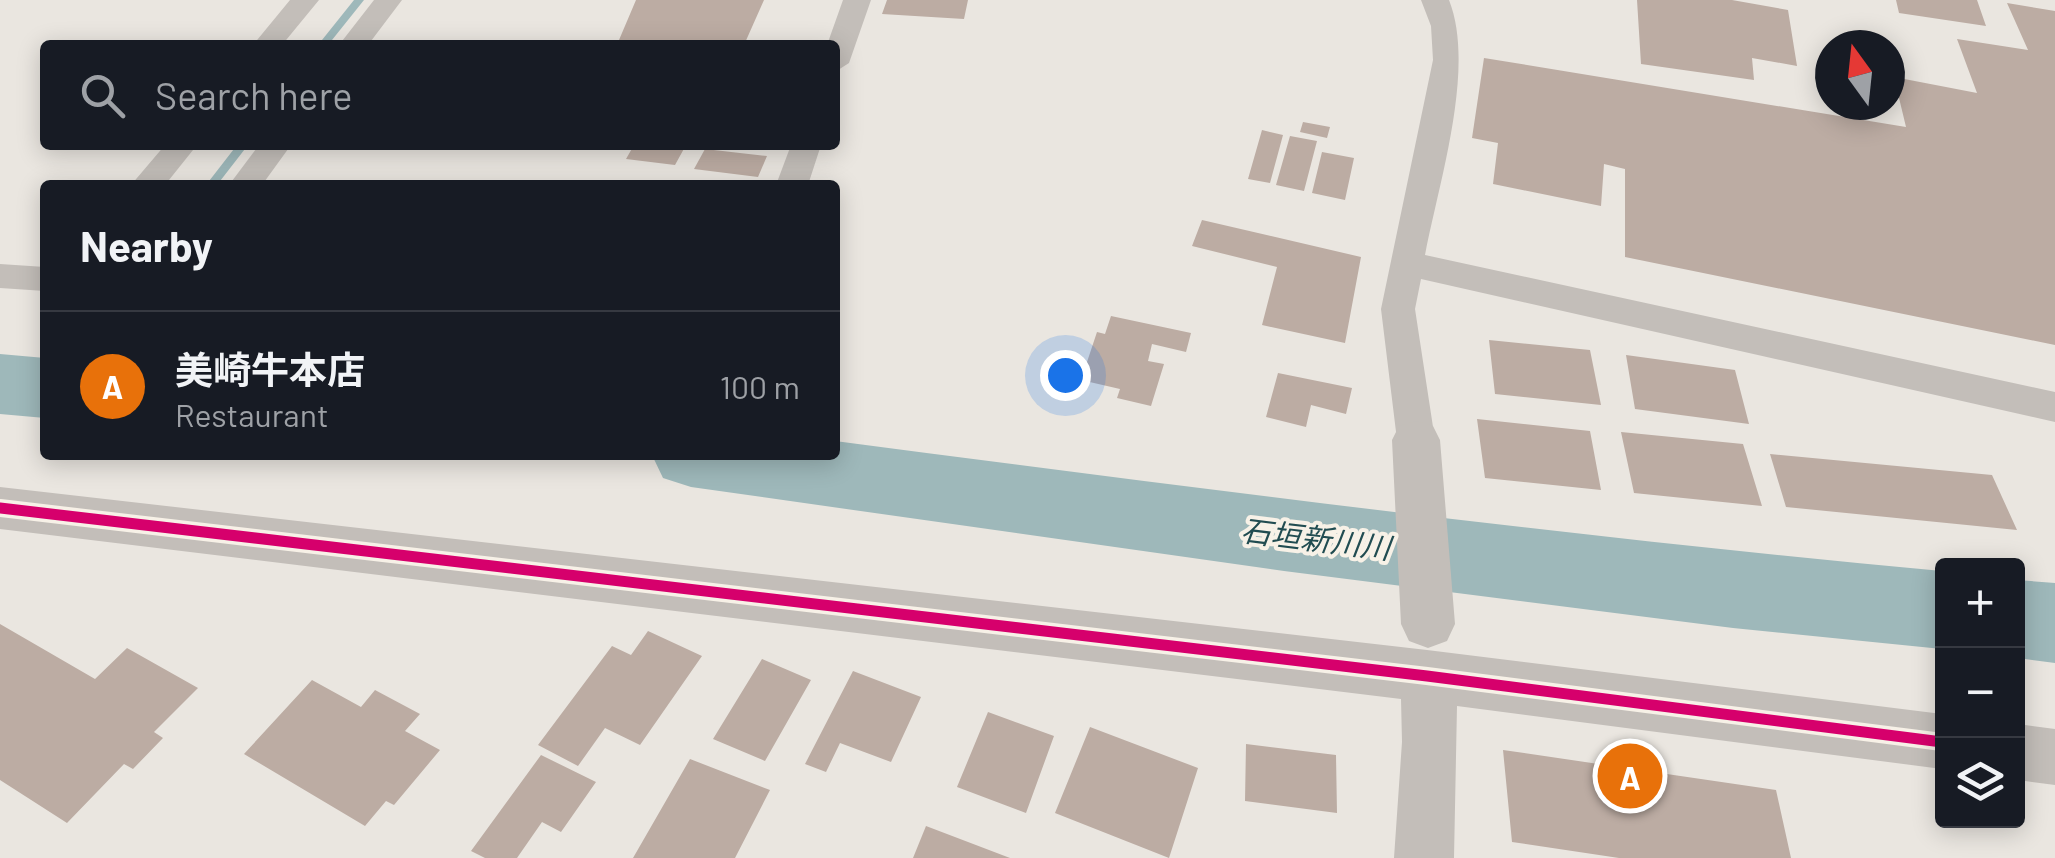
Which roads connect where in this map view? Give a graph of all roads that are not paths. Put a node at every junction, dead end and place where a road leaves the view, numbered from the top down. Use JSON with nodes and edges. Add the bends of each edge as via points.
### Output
{"nodes":[{"id":1,"x":306,"y":0,"type":"edge"},
{"id":2,"x":388,"y":0,"type":"edge"},
{"id":3,"x":857,"y":0,"type":"edge"},
{"id":4,"x":1435,"y":0,"type":"edge"},
{"id":5,"x":271,"y":40,"type":"edge"},
{"id":6,"x":357,"y":40,"type":"edge"},
{"id":7,"x":840,"y":49,"type":"edge"},
{"id":8,"x":178,"y":150,"type":"edge"},
{"id":9,"x":272,"y":150,"type":"edge"},
{"id":10,"x":804,"y":150,"type":"edge"},
{"id":11,"x":152,"y":180,"type":"edge"},
{"id":12,"x":249,"y":180,"type":"edge"},
{"id":13,"x":794,"y":180,"type":"edge"},
{"id":14,"x":1409,"y":264,"type":"junction"},
{"id":15,"x":0,"y":276,"type":"edge"},
{"id":16,"x":40,"y":279,"type":"edge"},
{"id":17,"x":2055,"y":406,"type":"edge"},
{"id":18,"x":1416,"y":440,"type":"joint"},
{"id":19,"x":0,"y":508,"type":"edge"},
{"id":20,"x":1428,"y":650,"type":"junction"},
{"id":21,"x":1935,"y":741,"type":"edge"},
{"id":22,"x":2025,"y":753,"type":"edge"},
{"id":23,"x":2055,"y":756,"type":"edge"},
{"id":24,"x":1424,"y":858,"type":"edge"}],
"edges":[{"from":1,"to":5,"type":"street"},
{"from":2,"to":6,"type":"street"},
{"from":3,"to":7,"type":"street"},
{"from":4,"to":14,"type":"street","via":[[1448,60]]},
{"from":8,"to":11,"type":"street"},
{"from":9,"to":12,"type":"street"},
{"from":10,"to":13,"type":"street"},
{"from":14,"to":17,"type":"street"},
{"from":14,"to":18,"type":"street","via":[[1398,309]]},
{"from":15,"to":16,"type":"street"},
{"from":18,"to":20,"type":"street"},
{"from":19,"to":20,"type":"street"},
{"from":20,"to":21,"type":"street"},
{"from":20,"to":24,"type":"street"},
{"from":22,"to":23,"type":"street"}]}
